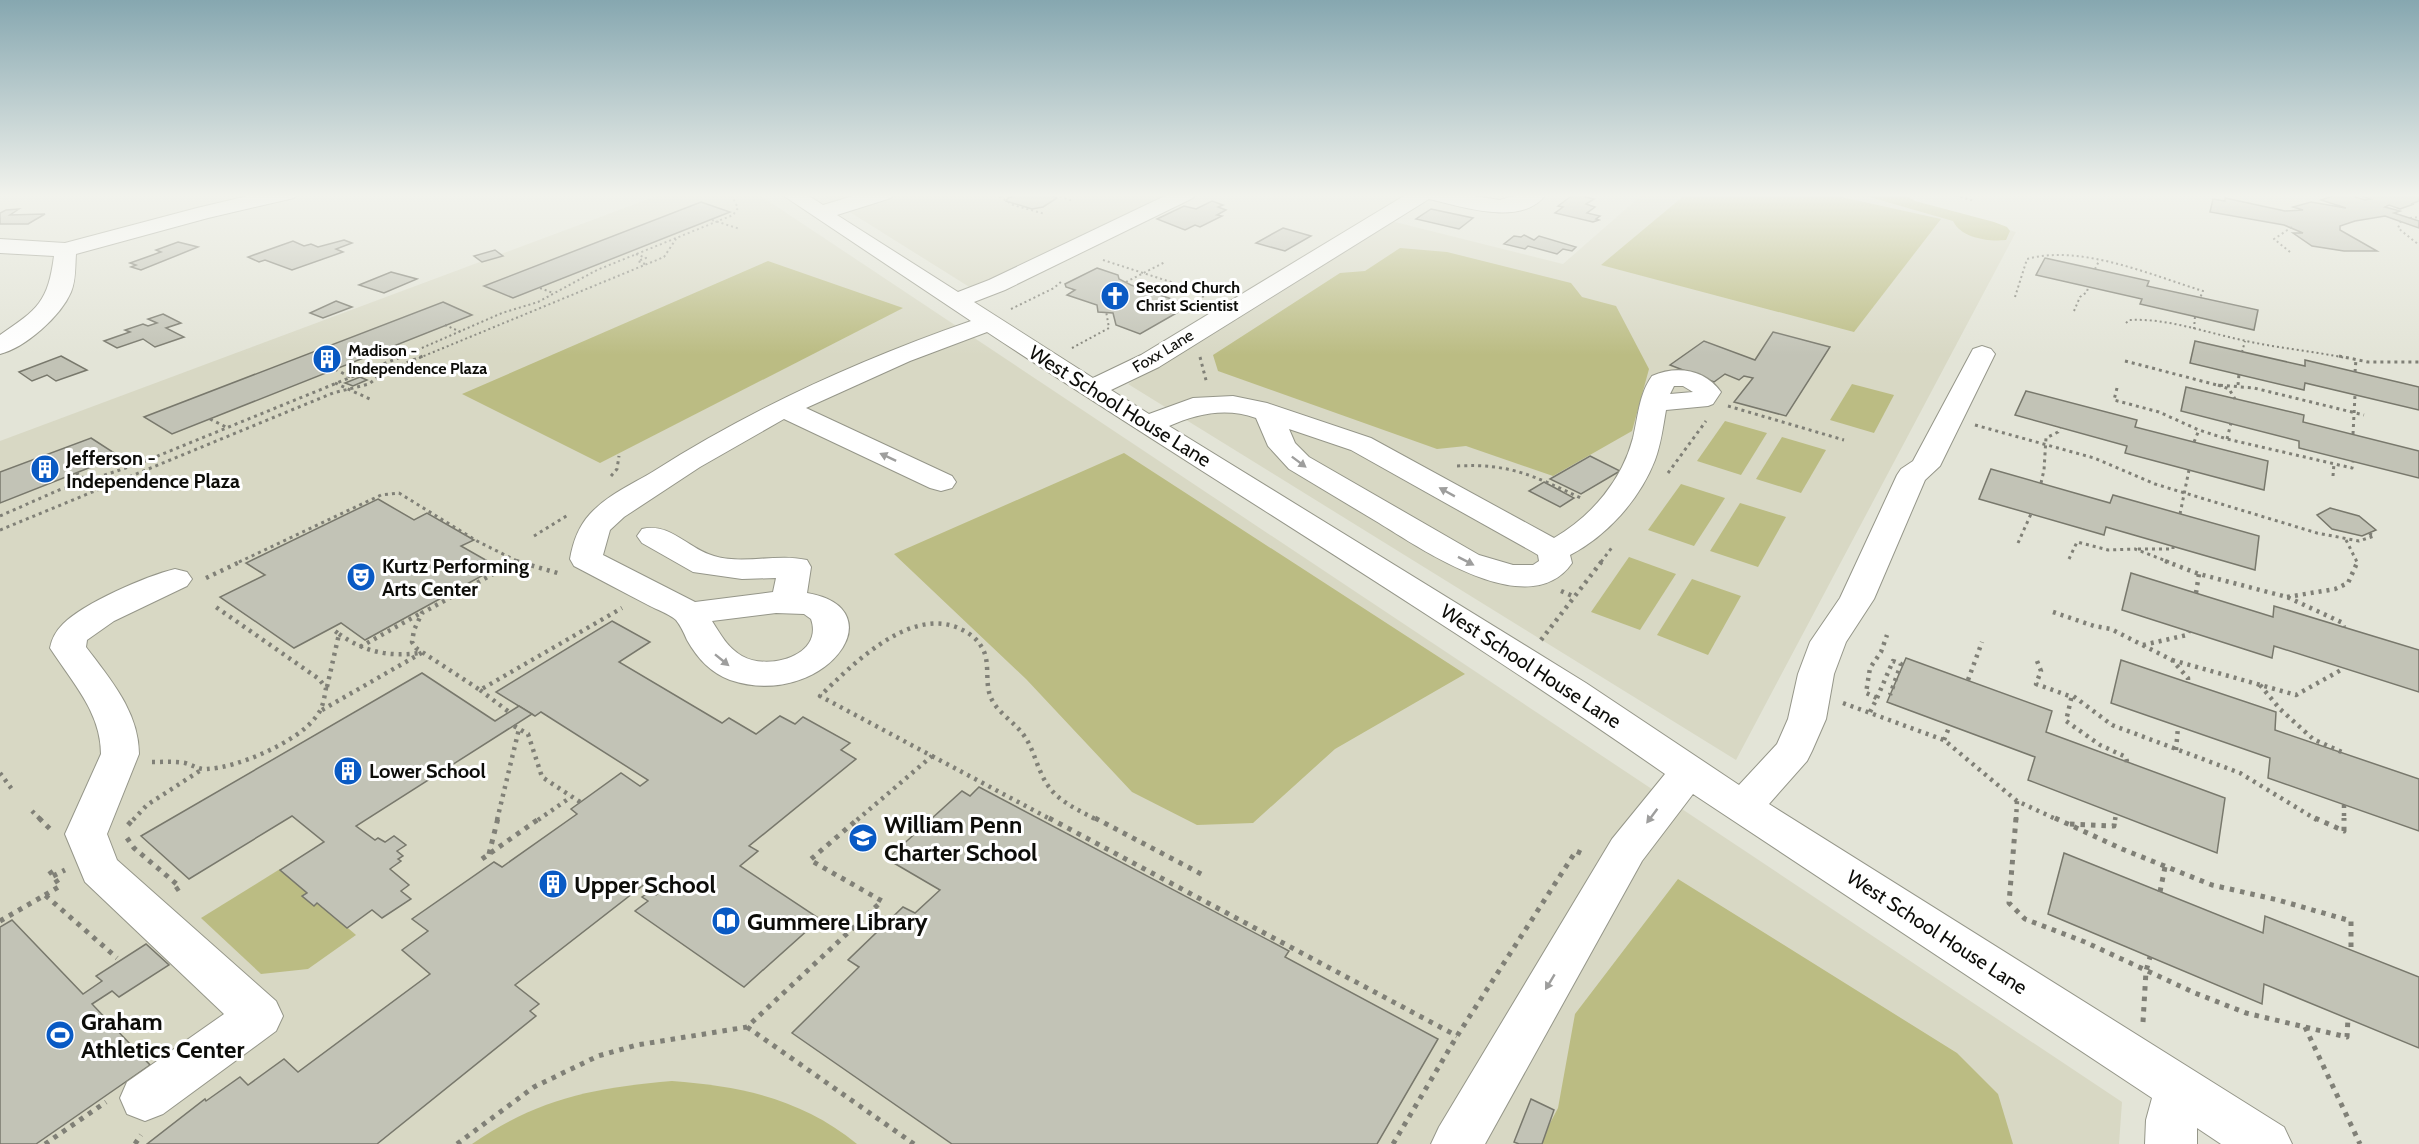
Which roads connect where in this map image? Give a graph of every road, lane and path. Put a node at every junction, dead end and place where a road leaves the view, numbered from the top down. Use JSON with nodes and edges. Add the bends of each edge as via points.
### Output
{"nodes":[{"id":1,"x":23,"y":247,"type":"edge"},
{"id":2,"x":75,"y":247,"type":"edge"},
{"id":3,"x":650,"y":247,"type":"edge"},
{"id":4,"x":670,"y":247,"type":"edge"},
{"id":5,"x":873,"y":247,"type":"edge"},
{"id":6,"x":1076,"y":247,"type":"edge"},
{"id":7,"x":1334,"y":247,"type":"edge"},
{"id":8,"x":2284,"y":247,"type":"edge"},
{"id":9,"x":66,"y":250,"type":"junction"},
{"id":10,"x":637,"y":252,"type":"junction"},
{"id":11,"x":2290,"y":252,"type":"dead end"},
{"id":12,"x":2099,"y":261,"type":"junction"},
{"id":13,"x":1165,"y":262,"type":"dead end"},
{"id":14,"x":1096,"y":264,"type":"dead end"},
{"id":15,"x":646,"y":265,"type":"junction"},
{"id":16,"x":2095,"y":269,"type":"dead end"},
{"id":17,"x":1145,"y":273,"type":"junction"},
{"id":18,"x":1069,"y":277,"type":"dead end"},
{"id":19,"x":1126,"y":282,"type":"dead end"},
{"id":20,"x":2088,"y":287,"type":"dead end"},
{"id":21,"x":540,"y":288,"type":"dead end"},
{"id":22,"x":554,"y":293,"type":"junction"},
{"id":23,"x":2015,"y":297,"type":"dead end"},
{"id":24,"x":2200,"y":298,"type":"dead end"},
{"id":25,"x":956,"y":301,"type":"junction"},
{"id":26,"x":1182,"y":308,"type":"dead end"},
{"id":27,"x":1106,"y":311,"type":"dead end"},
{"id":28,"x":2074,"y":311,"type":"dead end"},
{"id":29,"x":2195,"y":316,"type":"dead end"},
{"id":30,"x":996,"y":318,"type":"junction"},
{"id":31,"x":2126,"y":323,"type":"dead end"},
{"id":32,"x":445,"y":326,"type":"dead end"},
{"id":33,"x":2194,"y":329,"type":"junction"},
{"id":34,"x":460,"y":332,"type":"junction"},
{"id":35,"x":2245,"y":341,"type":"junction"},
{"id":36,"x":0,"y":346,"type":"edge"},
{"id":37,"x":1064,"y":352,"type":"dead end"},
{"id":38,"x":2242,"y":352,"type":"dead end"},
{"id":39,"x":1982,"y":354,"type":"dead end"},
{"id":40,"x":2356,"y":360,"type":"junction"},
{"id":41,"x":2126,"y":361,"type":"dead end"},
{"id":42,"x":2419,"y":362,"type":"edge"},
{"id":43,"x":335,"y":369,"type":"dead end"},
{"id":44,"x":2355,"y":372,"type":"dead end"},
{"id":45,"x":2239,"y":374,"type":"dead end"},
{"id":46,"x":351,"y":376,"type":"junction"},
{"id":47,"x":358,"y":378,"type":"dead end"},
{"id":48,"x":364,"y":381,"type":"dead end"},
{"id":49,"x":335,"y":383,"type":"junction"},
{"id":50,"x":369,"y":384,"type":"junction"},
{"id":51,"x":2217,"y":384,"type":"junction"},
{"id":52,"x":2238,"y":386,"type":"junction"},
{"id":53,"x":2117,"y":388,"type":"dead end"},
{"id":54,"x":347,"y":389,"type":"junction"},
{"id":55,"x":1091,"y":389,"type":"junction"},
{"id":56,"x":2355,"y":395,"type":"dead end"},
{"id":57,"x":2235,"y":399,"type":"dead end"},
{"id":58,"x":372,"y":400,"type":"dead end"},
{"id":59,"x":1655,"y":403,"type":"dead end"},
{"id":60,"x":1719,"y":403,"type":"dead end"},
{"id":61,"x":783,"y":408,"type":"junction"},
{"id":62,"x":2354,"y":412,"type":"junction"},
{"id":63,"x":1268,"y":413,"type":"junction"},
{"id":64,"x":2364,"y":415,"type":"dead end"},
{"id":65,"x":210,"y":419,"type":"dead end"},
{"id":66,"x":2231,"y":423,"type":"dead end"},
{"id":67,"x":1148,"y":425,"type":"junction"},
{"id":68,"x":1982,"y":427,"type":"dead end"},
{"id":69,"x":226,"y":428,"type":"junction"},
{"id":70,"x":2060,"y":428,"type":"dead end"},
{"id":71,"x":2199,"y":430,"type":"junction"},
{"id":72,"x":2353,"y":434,"type":"dead end"},
{"id":73,"x":2227,"y":439,"type":"junction"},
{"id":74,"x":1845,"y":440,"type":"dead end"},
{"id":75,"x":2194,"y":442,"type":"dead end"},
{"id":76,"x":2044,"y":444,"type":"junction"},
{"id":77,"x":619,"y":456,"type":"dead end"},
{"id":78,"x":2353,"y":462,"type":"dead end"},
{"id":79,"x":2334,"y":463,"type":"junction"},
{"id":80,"x":1448,"y":467,"type":"dead end"},
{"id":81,"x":2189,"y":470,"type":"dead end"},
{"id":82,"x":76,"y":473,"type":"dead end"},
{"id":83,"x":2333,"y":476,"type":"dead end"},
{"id":84,"x":87,"y":480,"type":"junction"},
{"id":85,"x":605,"y":482,"type":"dead end"},
{"id":86,"x":941,"y":482,"type":"dead end"},
{"id":87,"x":2041,"y":483,"type":"dead end"},
{"id":88,"x":2183,"y":493,"type":"junction"},
{"id":89,"x":1587,"y":501,"type":"dead end"},
{"id":90,"x":571,"y":513,"type":"dead end"},
{"id":91,"x":2031,"y":514,"type":"dead end"},
{"id":92,"x":2180,"y":514,"type":"dead end"},
{"id":93,"x":0,"y":516,"type":"edge"},
{"id":94,"x":0,"y":530,"type":"edge"},
{"id":95,"x":2368,"y":533,"type":"dead end"},
{"id":96,"x":534,"y":536,"type":"dead end"},
{"id":97,"x":653,"y":536,"type":"dead end"},
{"id":98,"x":2346,"y":540,"type":"junction"},
{"id":99,"x":2018,"y":543,"type":"dead end"},
{"id":100,"x":2174,"y":547,"type":"dead end"},
{"id":101,"x":2135,"y":549,"type":"junction"},
{"id":102,"x":1552,"y":551,"type":"junction"},
{"id":103,"x":2069,"y":559,"type":"dead end"},
{"id":104,"x":516,"y":562,"type":"junction"},
{"id":105,"x":2199,"y":574,"type":"junction"},
{"id":106,"x":563,"y":575,"type":"dead end"},
{"id":107,"x":190,"y":578,"type":"joint"},
{"id":108,"x":2196,"y":593,"type":"dead end"},
{"id":109,"x":2287,"y":597,"type":"junction"},
{"id":110,"x":613,"y":602,"type":"dead end"},
{"id":111,"x":788,"y":602,"type":"junction"},
{"id":112,"x":213,"y":605,"type":"dead end"},
{"id":113,"x":623,"y":608,"type":"junction"},
{"id":114,"x":2053,"y":612,"type":"dead end"},
{"id":115,"x":422,"y":613,"type":"junction"},
{"id":116,"x":633,"y":613,"type":"dead end"},
{"id":117,"x":689,"y":613,"type":"junction"},
{"id":118,"x":2344,"y":627,"type":"dead end"},
{"id":119,"x":2188,"y":631,"type":"dead end"},
{"id":120,"x":1887,"y":634,"type":"dead end"},
{"id":121,"x":1982,"y":642,"type":"dead end"},
{"id":122,"x":2143,"y":645,"type":"junction"},
{"id":123,"x":358,"y":648,"type":"junction"},
{"id":124,"x":423,"y":652,"type":"junction"},
{"id":125,"x":2172,"y":660,"type":"junction"},
{"id":126,"x":2037,"y":661,"type":"dead end"},
{"id":127,"x":2340,"y":667,"type":"dead end"},
{"id":128,"x":1968,"y":680,"type":"dead end"},
{"id":129,"x":2188,"y":682,"type":"dead end"},
{"id":130,"x":2259,"y":684,"type":"junction"},
{"id":131,"x":326,"y":688,"type":"junction"},
{"id":132,"x":480,"y":690,"type":"junction"},
{"id":133,"x":1890,"y":695,"type":"dead end"},
{"id":134,"x":2072,"y":697,"type":"junction"},
{"id":135,"x":1877,"y":698,"type":"junction"},
{"id":136,"x":1860,"y":708,"type":"dead end"},
{"id":137,"x":321,"y":711,"type":"junction"},
{"id":138,"x":509,"y":712,"type":"dead end"},
{"id":139,"x":1870,"y":712,"type":"junction"},
{"id":140,"x":1950,"y":725,"type":"dead end"},
{"id":141,"x":2178,"y":727,"type":"dead end"},
{"id":142,"x":1944,"y":741,"type":"junction"},
{"id":143,"x":2176,"y":750,"type":"junction"},
{"id":144,"x":2344,"y":753,"type":"dead end"},
{"id":145,"x":932,"y":756,"type":"junction"},
{"id":146,"x":2127,"y":762,"type":"dead end"},
{"id":147,"x":143,"y":763,"type":"dead end"},
{"id":148,"x":201,"y":770,"type":"junction"},
{"id":149,"x":1690,"y":771,"type":"junction"},
{"id":150,"x":0,"y":773,"type":"edge"},
{"id":151,"x":14,"y":792,"type":"dead end"},
{"id":152,"x":571,"y":797,"type":"junction"},
{"id":153,"x":2017,"y":801,"type":"junction"},
{"id":154,"x":580,"y":802,"type":"dead end"},
{"id":155,"x":2344,"y":805,"type":"dead end"},
{"id":156,"x":1742,"y":807,"type":"junction"},
{"id":157,"x":32,"y":812,"type":"dead end"},
{"id":158,"x":2116,"y":814,"type":"dead end"},
{"id":159,"x":123,"y":821,"type":"dead end"},
{"id":160,"x":2066,"y":823,"type":"junction"},
{"id":161,"x":124,"y":828,"type":"junction"},
{"id":162,"x":56,"y":835,"type":"dead end"},
{"id":163,"x":489,"y":854,"type":"junction"},
{"id":164,"x":482,"y":859,"type":"dead end"},
{"id":165,"x":2165,"y":867,"type":"junction"},
{"id":166,"x":1616,"y":869,"type":"junction"},
{"id":167,"x":49,"y":870,"type":"dead end"},
{"id":168,"x":65,"y":870,"type":"dead end"},
{"id":169,"x":53,"y":876,"type":"junction"},
{"id":170,"x":1205,"y":876,"type":"dead end"},
{"id":171,"x":2160,"y":892,"type":"dead end"},
{"id":172,"x":45,"y":895,"type":"junction"},
{"id":173,"x":142,"y":909,"type":"junction"},
{"id":174,"x":0,"y":921,"type":"edge"},
{"id":175,"x":2350,"y":950,"type":"dead end"},
{"id":176,"x":2150,"y":957,"type":"dead end"},
{"id":177,"x":117,"y":958,"type":"dead end"},
{"id":178,"x":2146,"y":971,"type":"junction"},
{"id":179,"x":2348,"y":1018,"type":"dead end"},
{"id":180,"x":747,"y":1027,"type":"junction"},
{"id":181,"x":2305,"y":1027,"type":"junction"},
{"id":182,"x":2143,"y":1031,"type":"dead end"},
{"id":183,"x":1457,"y":1036,"type":"junction"},
{"id":184,"x":2180,"y":1089,"type":"junction"},
{"id":185,"x":145,"y":1098,"type":"joint"},
{"id":186,"x":45,"y":1144,"type":"edge"},
{"id":187,"x":457,"y":1144,"type":"edge"},
{"id":188,"x":914,"y":1144,"type":"edge"},
{"id":189,"x":1393,"y":1144,"type":"edge"},
{"id":190,"x":1457,"y":1144,"type":"edge"},
{"id":191,"x":2170,"y":1144,"type":"edge"},
{"id":192,"x":2266,"y":1144,"type":"edge"},
{"id":193,"x":2360,"y":1144,"type":"edge"}],
"edges":[{"from":1,"to":9,"type":"street"},
{"from":2,"to":9,"type":"street"},
{"from":3,"to":10,"type":"path"},
{"from":4,"to":15,"type":"path","via":[[664,257]]},
{"from":5,"to":25,"type":"street","name":"West School House Lane"},
{"from":6,"to":25,"type":"street"},
{"from":7,"to":55,"type":"street","name":"Foxx Lane","via":[[1150,361]]},
{"from":8,"to":11,"type":"path"},
{"from":9,"to":36,"type":"street","via":[[62,283],[51,305]]},
{"from":10,"to":15,"type":"path","via":[[646,258],[638,261]]},
{"from":10,"to":22,"type":"path"},
{"from":12,"to":16,"type":"path"},
{"from":12,"to":23,"type":"path","via":[[2067,255],[2027,259],[2022,272],[2024,280]]},
{"from":12,"to":24,"type":"path","via":[[2203,291]]},
{"from":13,"to":17,"type":"path"},
{"from":14,"to":17,"type":"path","via":[[1105,259]]},
{"from":15,"to":50,"type":"path","via":[[384,372]]},
{"from":17,"to":19,"type":"path"},
{"from":17,"to":26,"type":"path","via":[[1208,294]]},
{"from":18,"to":30,"type":"path"},
{"from":20,"to":28,"type":"path"},
{"from":21,"to":22,"type":"path"},
{"from":22,"to":34,"type":"path"},
{"from":25,"to":30,"type":"street","name":"West School House Lane"},
{"from":27,"to":37,"type":"path","via":[[1109,328]]},
{"from":29,"to":33,"type":"path"},
{"from":30,"to":55,"type":"street","name":"West School House Lane"},
{"from":30,"to":61,"type":"street","via":[[891,358]]},
{"from":31,"to":33,"type":"path","via":[[2145,319]]},
{"from":32,"to":34,"type":"path"},
{"from":33,"to":35,"type":"path"},
{"from":34,"to":46,"type":"path"},
{"from":35,"to":38,"type":"path"},
{"from":35,"to":40,"type":"path"},
{"from":39,"to":156,"type":"street","via":[[1925,466],[1912,475],[1857,599],[1828,642],[1816,674],[1807,719],[1793,751]]},
{"from":40,"to":42,"type":"path"},
{"from":40,"to":44,"type":"path"},
{"from":41,"to":51,"type":"path"},
{"from":43,"to":46,"type":"path"},
{"from":45,"to":52,"type":"path"},
{"from":46,"to":47,"type":"path"},
{"from":46,"to":49,"type":"path"},
{"from":48,"to":50,"type":"path"},
{"from":49,"to":54,"type":"path"},
{"from":49,"to":69,"type":"path"},
{"from":50,"to":54,"type":"path"},
{"from":51,"to":52,"type":"path"},
{"from":51,"to":57,"type":"path","via":[[2229,389]]},
{"from":52,"to":62,"type":"path"},
{"from":53,"to":71,"type":"path","via":[[2114,400],[2159,412]]},
{"from":54,"to":58,"type":"path"},
{"from":54,"to":94,"type":"path"},
{"from":55,"to":67,"type":"street","name":"West School House Lane"},
{"from":56,"to":62,"type":"path"},
{"from":59,"to":102,"type":"street","via":[[1646,445],[1633,475],[1588,531]]},
{"from":60,"to":74,"type":"path"},
{"from":86,"to":61,"type":"street","one_way":true},
{"from":61,"to":117,"type":"street","via":[[673,470],[607,515],[588,543],[586,559]]},
{"from":62,"to":64,"type":"path"},
{"from":62,"to":72,"type":"path"},
{"from":63,"to":67,"type":"street","via":[[1244,405],[1210,404],[1183,409]]},
{"from":102,"to":63,"type":"street","one_way":true,"via":[[1361,444]]},
{"from":63,"to":102,"type":"street","one_way":true,"via":[[1282,446],[1299,463],[1467,562],[1494,573],[1537,573],[1553,567],[1556,558]]},
{"from":65,"to":69,"type":"path"},
{"from":66,"to":73,"type":"path"},
{"from":67,"to":149,"type":"street","name":"West School House Lane","via":[[1518,657]]},
{"from":68,"to":76,"type":"path"},
{"from":69,"to":84,"type":"path"},
{"from":70,"to":76,"type":"path"},
{"from":71,"to":73,"type":"path"},
{"from":71,"to":75,"type":"path"},
{"from":73,"to":79,"type":"path"},
{"from":76,"to":87,"type":"path","via":[[2046,466]]},
{"from":76,"to":88,"type":"path","via":[[2094,458]]},
{"from":77,"to":85,"type":"path","via":[[617,469]]},
{"from":78,"to":79,"type":"path","via":[[2352,468]]},
{"from":79,"to":83,"type":"path"},
{"from":80,"to":89,"type":"path","via":[[1506,466],[1547,480]]},
{"from":81,"to":88,"type":"path"},
{"from":82,"to":84,"type":"path"},
{"from":84,"to":93,"type":"path"},
{"from":88,"to":92,"type":"path"},
{"from":88,"to":98,"type":"path"},
{"from":90,"to":96,"type":"path"},
{"from":91,"to":99,"type":"path"},
{"from":95,"to":98,"type":"path","via":[[2374,536],[2368,540]]},
{"from":97,"to":111,"type":"street","via":[[705,565],[742,569],[795,567]]},
{"from":98,"to":109,"type":"path","via":[[2357,563],[2348,584],[2316,594]]},
{"from":100,"to":101,"type":"path"},
{"from":101,"to":103,"type":"path","via":[[2108,550],[2077,542]]},
{"from":101,"to":105,"type":"path"},
{"from":104,"to":106,"type":"path"},
{"from":104,"to":107,"type":"path","via":[[394,492]]},
{"from":104,"to":115,"type":"path"},
{"from":105,"to":108,"type":"path"},
{"from":105,"to":109,"type":"path"},
{"from":107,"to":173,"type":"street","via":[[92,620],[70,638],[68,648],[118,725],[122,741],[86,834],[99,870]]},
{"from":109,"to":118,"type":"path","via":[[2343,623]]},
{"from":110,"to":113,"type":"path"},
{"from":111,"to":117,"type":"street"},
{"from":117,"to":111,"type":"street","one_way":true,"via":[[720,660],[737,670],[772,675],[806,665],[828,644],[832,632],[829,618],[820,608]]},
{"from":112,"to":131,"type":"path","via":[[319,679]]},
{"from":113,"to":116,"type":"path"},
{"from":113,"to":132,"type":"path"},
{"from":114,"to":122,"type":"path","via":[[2111,629]]},
{"from":115,"to":123,"type":"path"},
{"from":115,"to":124,"type":"path","via":[[412,642]]},
{"from":119,"to":122,"type":"path","via":[[2187,635]]},
{"from":120,"to":135,"type":"path","via":[[1867,679],[1866,693]]},
{"from":121,"to":128,"type":"path"},
{"from":122,"to":125,"type":"path"},
{"from":123,"to":124,"type":"path","via":[[391,655]]},
{"from":123,"to":131,"type":"path","via":[[337,633]]},
{"from":124,"to":132,"type":"path"},
{"from":124,"to":137,"type":"path"},
{"from":125,"to":129,"type":"path"},
{"from":125,"to":130,"type":"path"},
{"from":126,"to":134,"type":"path","via":[[2041,671],[2036,684]]},
{"from":127,"to":130,"type":"path","via":[[2341,670],[2296,695]]},
{"from":130,"to":144,"type":"path","via":[[2313,739]]},
{"from":131,"to":137,"type":"path","via":[[327,698]]},
{"from":132,"to":138,"type":"path"},
{"from":133,"to":135,"type":"path","via":[[1901,664],[1893,661]]},
{"from":134,"to":143,"type":"path","via":[[2112,725]]},
{"from":134,"to":146,"type":"path","via":[[2066,721],[2100,745],[2126,757]]},
{"from":135,"to":139,"type":"path"},
{"from":136,"to":139,"type":"path"},
{"from":137,"to":148,"type":"path","via":[[298,735],[270,751]]},
{"from":139,"to":142,"type":"path"},
{"from":140,"to":142,"type":"path"},
{"from":141,"to":143,"type":"path"},
{"from":142,"to":153,"type":"path"},
{"from":143,"to":155,"type":"path","via":[[2240,773],[2322,823],[2344,831]]},
{"from":145,"to":170,"type":"path","via":[[820,696],[879,647],[912,627],[936,623],[960,628],[981,645],[995,707],[1022,732],[1048,787],[1061,801]]},
{"from":145,"to":180,"type":"path","via":[[810,860],[882,901]]},
{"from":145,"to":183,"type":"path"},
{"from":147,"to":148,"type":"path","via":[[172,761]]},
{"from":148,"to":161,"type":"path","via":[[147,805]]},
{"from":149,"to":156,"type":"street","name":"West School House Lane"},
{"from":149,"to":166,"type":"street","one_way":true,"via":[[1654,813]]},
{"from":150,"to":151,"type":"path"},
{"from":152,"to":154,"type":"path"},
{"from":152,"to":163,"type":"path"},
{"from":152,"to":163,"type":"path","via":[[542,777],[528,734],[517,727]]},
{"from":153,"to":160,"type":"path"},
{"from":153,"to":178,"type":"path","via":[[2009,903],[2014,910],[2025,919]]},
{"from":156,"to":184,"type":"street","name":"West School House Lane"},
{"from":157,"to":162,"type":"path"},
{"from":158,"to":160,"type":"path","via":[[2114,826]]},
{"from":159,"to":161,"type":"path"},
{"from":160,"to":165,"type":"path"},
{"from":161,"to":173,"type":"path","via":[[134,848],[180,887]]},
{"from":163,"to":164,"type":"path"},
{"from":165,"to":171,"type":"path"},
{"from":165,"to":175,"type":"path","via":[[2212,885],[2351,921]]},
{"from":166,"to":183,"type":"path","via":[[1576,851]]},
{"from":166,"to":190,"type":"street","one_way":true},
{"from":167,"to":169,"type":"path"},
{"from":168,"to":169,"type":"path"},
{"from":169,"to":172,"type":"path","via":[[60,886]]},
{"from":172,"to":174,"type":"path"},
{"from":172,"to":177,"type":"path"},
{"from":173,"to":185,"type":"street","via":[[259,1016]]},
{"from":176,"to":178,"type":"path"},
{"from":178,"to":181,"type":"path","via":[[2246,1013]]},
{"from":178,"to":182,"type":"path"},
{"from":179,"to":181,"type":"path","via":[[2347,1037]]},
{"from":180,"to":187,"type":"path","via":[[621,1049],[580,1064],[535,1085]]},
{"from":180,"to":188,"type":"path"},
{"from":181,"to":193,"type":"path"},
{"from":183,"to":189,"type":"path"},
{"from":184,"to":191,"type":"street"},
{"from":184,"to":192,"type":"street","name":"West School House Lane"},
{"from":185,"to":186,"type":"path","via":[[107,1101]]}]}
